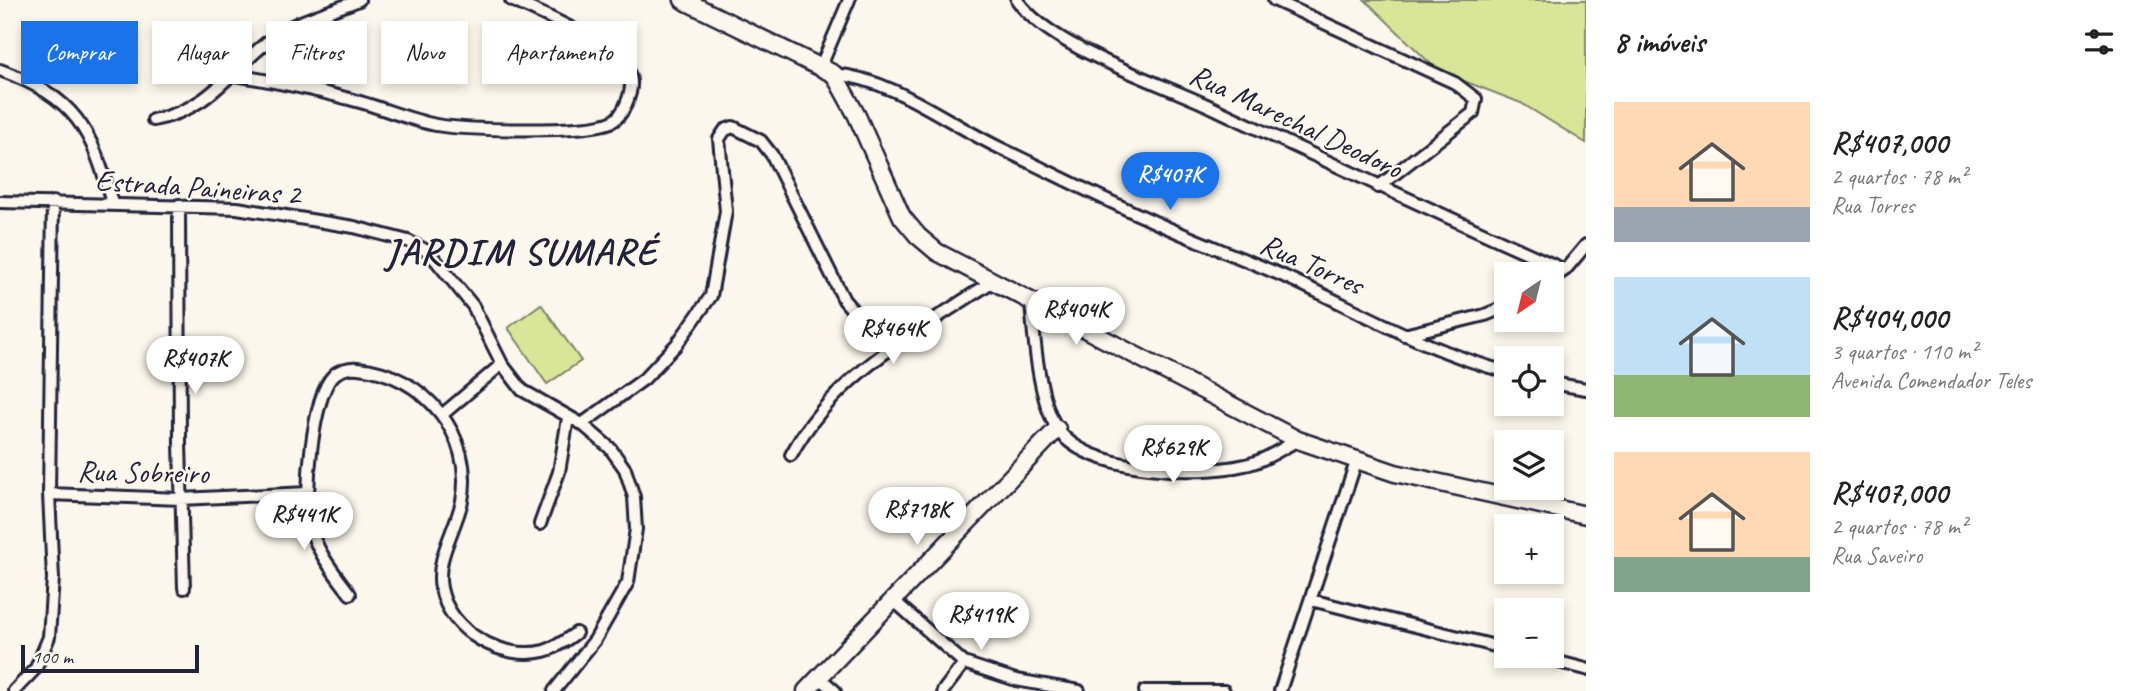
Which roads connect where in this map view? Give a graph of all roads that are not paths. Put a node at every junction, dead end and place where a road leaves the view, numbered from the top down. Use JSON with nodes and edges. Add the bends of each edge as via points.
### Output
{"nodes":[{"id":1,"x":359,"y":0,"type":"edge"},
{"id":2,"x":511,"y":0,"type":"edge"},
{"id":3,"x":683,"y":0,"type":"edge"},
{"id":4,"x":849,"y":0,"type":"edge"},
{"id":5,"x":1017,"y":0,"type":"edge"},
{"id":6,"x":1274,"y":0,"type":"edge"},
{"id":7,"x":252,"y":58,"type":"edge"},
{"id":8,"x":0,"y":70,"type":"edge"},
{"id":9,"x":828,"y":70,"type":"junction"},
{"id":10,"x":252,"y":78,"type":"edge"},
{"id":11,"x":223,"y":84,"type":"edge"},
{"id":12,"x":153,"y":120,"type":"dead end"},
{"id":13,"x":1378,"y":187,"type":"junction"},
{"id":14,"x":0,"y":202,"type":"edge"},
{"id":15,"x":53,"y":202,"type":"junction"},
{"id":16,"x":112,"y":203,"type":"junction"},
{"id":17,"x":179,"y":205,"type":"junction"},
{"id":18,"x":1586,"y":245,"type":"edge"},
{"id":19,"x":1566,"y":270,"type":"joint"},
{"id":20,"x":993,"y":281,"type":"junction"},
{"id":21,"x":1031,"y":302,"type":"junction"},
{"id":22,"x":1494,"y":311,"type":"edge"},
{"id":23,"x":1404,"y":335,"type":"junction"},
{"id":24,"x":896,"y":344,"type":"junction"},
{"id":25,"x":502,"y":364,"type":"junction"},
{"id":26,"x":1494,"y":369,"type":"edge"},
{"id":27,"x":1564,"y":385,"type":"edge"},
{"id":28,"x":1586,"y":389,"type":"edge"},
{"id":29,"x":443,"y":414,"type":"junction"},
{"id":30,"x":568,"y":418,"type":"junction"},
{"id":31,"x":582,"y":424,"type":"junction"},
{"id":32,"x":1057,"y":429,"type":"junction"},
{"id":33,"x":1298,"y":440,"type":"junction"},
{"id":34,"x":791,"y":454,"type":"dead end"},
{"id":35,"x":1356,"y":462,"type":"junction"},
{"id":36,"x":308,"y":493,"type":"junction"},
{"id":37,"x":49,"y":494,"type":"junction"},
{"id":38,"x":181,"y":499,"type":"junction"},
{"id":39,"x":1586,"y":515,"type":"edge"},
{"id":40,"x":540,"y":524,"type":"dead end"},
{"id":41,"x":184,"y":588,"type":"dead end"},
{"id":42,"x":350,"y":594,"type":"dead end"},
{"id":43,"x":892,"y":599,"type":"junction"},
{"id":44,"x":1311,"y":600,"type":"junction"},
{"id":45,"x":576,"y":633,"type":"dead end"},
{"id":46,"x":1494,"y":646,"type":"edge"},
{"id":47,"x":964,"y":663,"type":"junction"},
{"id":48,"x":1564,"y":663,"type":"edge"},
{"id":49,"x":1586,"y":669,"type":"edge"},
{"id":50,"x":819,"y":677,"type":"junction"},
{"id":51,"x":14,"y":691,"type":"edge"},
{"id":52,"x":554,"y":691,"type":"edge"},
{"id":53,"x":806,"y":691,"type":"edge"},
{"id":54,"x":835,"y":691,"type":"edge"},
{"id":55,"x":943,"y":691,"type":"edge"},
{"id":56,"x":1079,"y":691,"type":"edge"},
{"id":57,"x":1145,"y":691,"type":"edge"},
{"id":58,"x":1224,"y":691,"type":"edge"},
{"id":59,"x":1280,"y":691,"type":"edge"}],
"edges":[{"from":1,"to":7,"type":"street","via":[[272,37]]},
{"from":2,"to":10,"type":"street","via":[[607,50],[627,69],[629,92],[613,121],[559,127],[438,125],[300,85]]},
{"from":3,"to":9,"type":"main road"},
{"from":4,"to":9,"type":"street"},
{"from":5,"to":13,"type":"street","name":"Rua Marechal Deodoro","via":[[1035,23],[1058,35]]},
{"from":6,"to":13,"type":"street","via":[[1471,93],[1477,104],[1473,113]]},
{"from":8,"to":16,"type":"street","via":[[53,96],[79,121],[98,155]]},
{"from":9,"to":20,"type":"main road","via":[[858,116],[902,216],[937,252]]},
{"from":9,"to":23,"type":"street","name":"Rua Torres","via":[[879,85],[1135,213],[1285,277]]},
{"from":11,"to":12,"type":"street","via":[[194,107]]},
{"from":13,"to":19,"type":"street","name":"Rua Marechal Deodoro"},
{"from":14,"to":15,"type":"street","name":"Estrada Paineiras 2"},
{"from":15,"to":16,"type":"street","name":"Estrada Paineiras 2"},
{"from":15,"to":37,"type":"street"},
{"from":16,"to":17,"type":"street","name":"Estrada Paineiras 2"},
{"from":17,"to":25,"type":"street","name":"Estrada Paineiras 2","via":[[282,214],[408,241],[429,252],[444,268],[473,306]]},
{"from":17,"to":38,"type":"street"},
{"from":18,"to":19,"type":"street"},
{"from":20,"to":21,"type":"main road"},
{"from":20,"to":24,"type":"street"},
{"from":21,"to":32,"type":"street","via":[[1046,396]]},
{"from":21,"to":33,"type":"main road"},
{"from":22,"to":23,"type":"street"},
{"from":23,"to":26,"type":"street","name":"Rua Torres"},
{"from":24,"to":31,"type":"street","via":[[851,310],[772,155],[761,141],[733,127],[719,139],[726,211],[711,296],[677,344],[644,379]]},
{"from":24,"to":34,"type":"street","via":[[828,404]]},
{"from":25,"to":29,"type":"street"},
{"from":25,"to":30,"type":"street","name":"Estrada Paineiras 2","via":[[522,390]]},
{"from":27,"to":28,"type":"street"},
{"from":29,"to":36,"type":"street","via":[[427,398],[393,379],[357,368],[343,369],[333,375],[318,409]]},
{"from":29,"to":45,"type":"street","via":[[457,438],[465,475],[442,565],[441,588],[452,614],[485,643],[502,650],[545,651]]},
{"from":30,"to":31,"type":"street","name":"Estrada Paineiras 2"},
{"from":30,"to":40,"type":"street","via":[[559,472]]},
{"from":31,"to":52,"type":"street","name":"Estrada Paineiras 2","via":[[625,469],[634,497],[636,529],[628,582],[595,640]]},
{"from":32,"to":33,"type":"street","via":[[1074,446],[1092,455],[1192,470],[1245,465]]},
{"from":32,"to":43,"type":"main road"},
{"from":33,"to":35,"type":"main road"},
{"from":35,"to":39,"type":"main road"},
{"from":35,"to":44,"type":"street"},
{"from":36,"to":38,"type":"street","name":"Rua Sobreiro"},
{"from":36,"to":42,"type":"street","via":[[310,528]]},
{"from":37,"to":38,"type":"street","name":"Rua Sobreiro"},
{"from":37,"to":51,"type":"street","via":[[53,578],[49,637],[36,668]]},
{"from":38,"to":41,"type":"street"},
{"from":43,"to":47,"type":"street"},
{"from":43,"to":50,"type":"main road"},
{"from":44,"to":46,"type":"street"},
{"from":44,"to":59,"type":"street"},
{"from":47,"to":55,"type":"street"},
{"from":47,"to":56,"type":"street","via":[[1016,680]]},
{"from":48,"to":49,"type":"street"},
{"from":50,"to":53,"type":"main road"},
{"from":50,"to":54,"type":"street"},
{"from":57,"to":58,"type":"street"}]}
